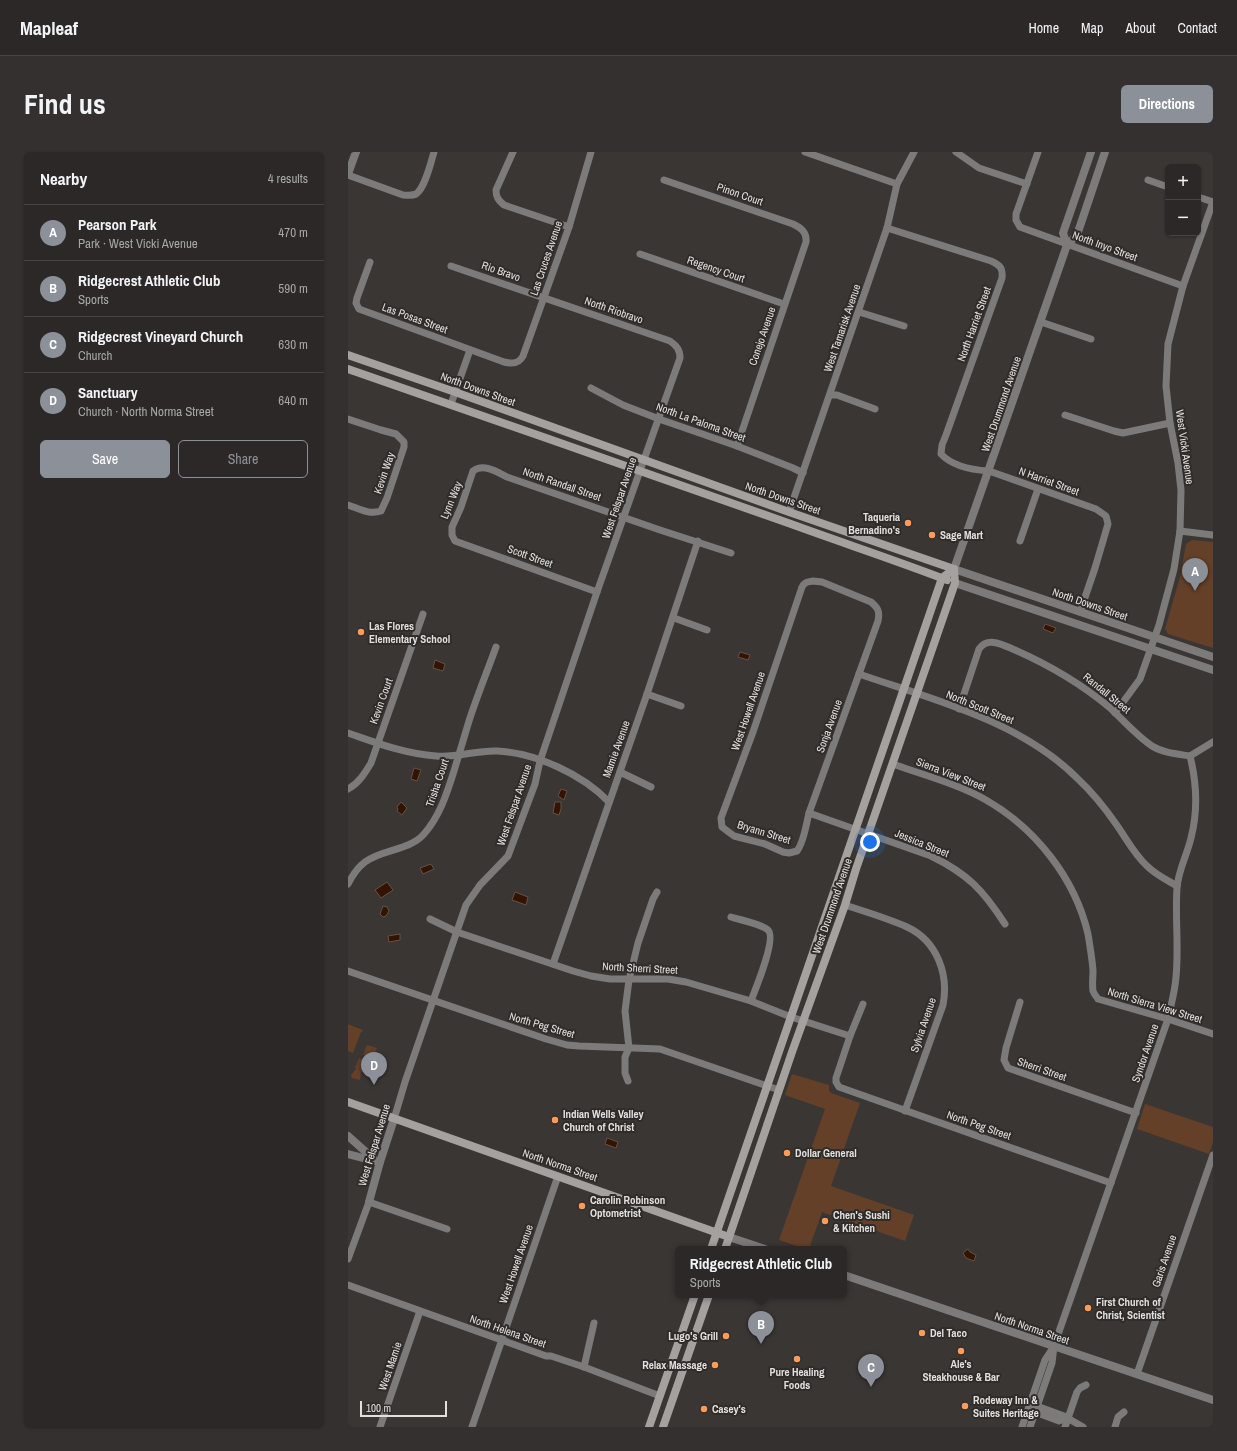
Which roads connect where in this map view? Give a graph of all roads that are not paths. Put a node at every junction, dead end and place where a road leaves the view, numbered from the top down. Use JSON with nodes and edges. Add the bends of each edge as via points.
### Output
{"nodes":[{"id":1,"x":356,"y":152,"type":"edge"},
{"id":2,"x":434,"y":152,"type":"edge"},
{"id":3,"x":513,"y":152,"type":"edge"},
{"id":4,"x":591,"y":152,"type":"edge"},
{"id":5,"x":805,"y":152,"type":"edge"},
{"id":6,"x":914,"y":152,"type":"edge"},
{"id":7,"x":956,"y":152,"type":"edge"},
{"id":8,"x":1038,"y":152,"type":"edge"},
{"id":9,"x":1091,"y":152,"type":"edge"},
{"id":10,"x":1105,"y":152,"type":"edge"},
{"id":11,"x":348,"y":175,"type":"edge"},
{"id":12,"x":664,"y":180,"type":"dead end"},
{"id":13,"x":1148,"y":180,"type":"dead end"},
{"id":14,"x":897,"y":184,"type":"junction"},
{"id":15,"x":1027,"y":184,"type":"junction"},
{"id":16,"x":1165,"y":186,"type":"edge"},
{"id":17,"x":1201,"y":198,"type":"edge"},
{"id":18,"x":1213,"y":202,"type":"edge"},
{"id":19,"x":569,"y":227,"type":"junction"},
{"id":20,"x":887,"y":228,"type":"junction"},
{"id":21,"x":806,"y":234,"type":"joint"},
{"id":22,"x":1067,"y":244,"type":"junction"},
{"id":23,"x":640,"y":254,"type":"dead end"},
{"id":24,"x":370,"y":262,"type":"dead end"},
{"id":25,"x":451,"y":266,"type":"dead end"},
{"id":26,"x":1183,"y":286,"type":"junction"},
{"id":27,"x":544,"y":298,"type":"junction"},
{"id":28,"x":784,"y":304,"type":"junction"},
{"id":29,"x":859,"y":312,"type":"junction"},
{"id":30,"x":1040,"y":322,"type":"junction"},
{"id":31,"x":904,"y":326,"type":"dead end"},
{"id":32,"x":1091,"y":339,"type":"dead end"},
{"id":33,"x":677,"y":346,"type":"joint"},
{"id":34,"x":470,"y":350,"type":"junction"},
{"id":35,"x":348,"y":355,"type":"edge"},
{"id":36,"x":511,"y":364,"type":"joint"},
{"id":37,"x":348,"y":369,"type":"edge"},
{"id":38,"x":591,"y":388,"type":"dead end"},
{"id":39,"x":455,"y":392,"type":"junction"},
{"id":40,"x":831,"y":395,"type":"junction"},
{"id":41,"x":451,"y":404,"type":"junction"},
{"id":42,"x":875,"y":409,"type":"dead end"},
{"id":43,"x":1065,"y":415,"type":"dead end"},
{"id":44,"x":348,"y":419,"type":"edge"},
{"id":45,"x":658,"y":419,"type":"junction"},
{"id":46,"x":1170,"y":423,"type":"junction"},
{"id":47,"x":737,"y":446,"type":"junction"},
{"id":48,"x":644,"y":460,"type":"junction"},
{"id":49,"x":477,"y":468,"type":"joint"},
{"id":50,"x":640,"y":470,"type":"junction"},
{"id":51,"x":989,"y":471,"type":"junction"},
{"id":52,"x":803,"y":473,"type":"junction"},
{"id":53,"x":1038,"y":489,"type":"junction"},
{"id":54,"x":348,"y":505,"type":"edge"},
{"id":55,"x":789,"y":512,"type":"junction"},
{"id":56,"x":624,"y":517,"type":"junction"},
{"id":57,"x":1180,"y":531,"type":"junction"},
{"id":58,"x":1213,"y":535,"type":"edge"},
{"id":59,"x":455,"y":541,"type":"joint"},
{"id":60,"x":698,"y":541,"type":"junction"},
{"id":61,"x":1020,"y":541,"type":"dead end"},
{"id":62,"x":731,"y":553,"type":"dead end"},
{"id":63,"x":954,"y":569,"type":"junction"},
{"id":64,"x":942,"y":578,"type":"junction"},
{"id":65,"x":955,"y":583,"type":"junction"},
{"id":66,"x":597,"y":592,"type":"junction"},
{"id":67,"x":879,"y":610,"type":"joint"},
{"id":68,"x":1080,"y":612,"type":"junction"},
{"id":69,"x":423,"y":614,"type":"dead end"},
{"id":70,"x":674,"y":618,"type":"junction"},
{"id":71,"x":708,"y":630,"type":"dead end"},
{"id":72,"x":1155,"y":638,"type":"junction"},
{"id":73,"x":496,"y":647,"type":"dead end"},
{"id":74,"x":1151,"y":649,"type":"junction"},
{"id":75,"x":1213,"y":657,"type":"edge"},
{"id":76,"x":1213,"y":670,"type":"edge"},
{"id":77,"x":860,"y":674,"type":"junction"},
{"id":78,"x":904,"y":690,"type":"junction"},
{"id":79,"x":647,"y":694,"type":"junction"},
{"id":80,"x":917,"y":694,"type":"junction"},
{"id":81,"x":681,"y":706,"type":"dead end"},
{"id":82,"x":959,"y":709,"type":"junction"},
{"id":83,"x":1115,"y":713,"type":"junction"},
{"id":84,"x":348,"y":733,"type":"edge"},
{"id":85,"x":1213,"y":742,"type":"edge"},
{"id":86,"x":378,"y":743,"type":"junction"},
{"id":87,"x":458,"y":756,"type":"junction"},
{"id":88,"x":1190,"y":756,"type":"junction"},
{"id":89,"x":540,"y":761,"type":"junction"},
{"id":90,"x":893,"y":764,"type":"junction"},
{"id":91,"x":620,"y":772,"type":"junction"},
{"id":92,"x":652,"y":787,"type":"dead end"},
{"id":93,"x":348,"y":789,"type":"edge"},
{"id":94,"x":609,"y":802,"type":"junction"},
{"id":95,"x":809,"y":813,"type":"junction"},
{"id":96,"x":724,"y":829,"type":"joint"},
{"id":97,"x":856,"y":829,"type":"junction"},
{"id":98,"x":868,"y":834,"type":"junction"},
{"id":99,"x":798,"y":849,"type":"joint"},
{"id":100,"x":348,"y":884,"type":"edge"},
{"id":101,"x":1177,"y":886,"type":"junction"},
{"id":102,"x":657,"y":892,"type":"dead end"},
{"id":103,"x":845,"y":905,"type":"junction"},
{"id":104,"x":731,"y":917,"type":"dead end"},
{"id":105,"x":430,"y":919,"type":"dead end"},
{"id":106,"x":1005,"y":924,"type":"dead end"},
{"id":107,"x":457,"y":932,"type":"junction"},
{"id":108,"x":553,"y":964,"type":"junction"},
{"id":109,"x":348,"y":971,"type":"edge"},
{"id":110,"x":629,"y":980,"type":"junction"},
{"id":111,"x":1094,"y":992,"type":"joint"},
{"id":112,"x":433,"y":1001,"type":"junction"},
{"id":113,"x":751,"y":1001,"type":"junction"},
{"id":114,"x":1020,"y":1002,"type":"dead end"},
{"id":115,"x":863,"y":1004,"type":"dead end"},
{"id":116,"x":791,"y":1017,"type":"junction"},
{"id":117,"x":1168,"y":1019,"type":"junction"},
{"id":118,"x":804,"y":1020,"type":"junction"},
{"id":119,"x":1213,"y":1034,"type":"edge"},
{"id":120,"x":850,"y":1036,"type":"junction"},
{"id":121,"x":629,"y":1048,"type":"junction"},
{"id":122,"x":628,"y":1081,"type":"dead end"},
{"id":123,"x":768,"y":1086,"type":"junction"},
{"id":124,"x":779,"y":1090,"type":"junction"},
{"id":125,"x":348,"y":1102,"type":"edge"},
{"id":126,"x":904,"y":1111,"type":"junction"},
{"id":127,"x":1136,"y":1112,"type":"junction"},
{"id":128,"x":394,"y":1118,"type":"junction"},
{"id":129,"x":348,"y":1136,"type":"edge"},
{"id":130,"x":348,"y":1154,"type":"edge"},
{"id":131,"x":1213,"y":1155,"type":"edge"},
{"id":132,"x":378,"y":1162,"type":"junction"},
{"id":133,"x":558,"y":1176,"type":"junction"},
{"id":134,"x":1111,"y":1183,"type":"junction"},
{"id":135,"x":369,"y":1202,"type":"junction"},
{"id":136,"x":447,"y":1229,"type":"dead end"},
{"id":137,"x":717,"y":1233,"type":"junction"},
{"id":138,"x":729,"y":1237,"type":"junction"},
{"id":139,"x":712,"y":1246,"type":"edge"},
{"id":140,"x":726,"y":1246,"type":"edge"},
{"id":141,"x":755,"y":1246,"type":"edge"},
{"id":142,"x":348,"y":1259,"type":"edge"},
{"id":143,"x":847,"y":1276,"type":"edge"},
{"id":144,"x":348,"y":1285,"type":"edge"},
{"id":145,"x":694,"y":1298,"type":"edge"},
{"id":146,"x":707,"y":1298,"type":"edge"},
{"id":147,"x":692,"y":1306,"type":"junction"},
{"id":148,"x":703,"y":1310,"type":"junction"},
{"id":149,"x":420,"y":1311,"type":"junction"},
{"id":150,"x":594,"y":1323,"type":"dead end"},
{"id":151,"x":502,"y":1340,"type":"junction"},
{"id":152,"x":1054,"y":1346,"type":"junction"},
{"id":153,"x":584,"y":1367,"type":"junction"},
{"id":154,"x":1137,"y":1374,"type":"junction"},
{"id":155,"x":1086,"y":1386,"type":"dead end"},
{"id":156,"x":660,"y":1396,"type":"junction"},
{"id":157,"x":1213,"y":1400,"type":"edge"},
{"id":158,"x":1030,"y":1404,"type":"junction"},
{"id":159,"x":1036,"y":1409,"type":"junction"},
{"id":160,"x":1124,"y":1412,"type":"dead end"},
{"id":161,"x":1068,"y":1418,"type":"junction"},
{"id":162,"x":380,"y":1427,"type":"edge"},
{"id":163,"x":472,"y":1427,"type":"edge"},
{"id":164,"x":650,"y":1427,"type":"edge"},
{"id":165,"x":663,"y":1427,"type":"edge"},
{"id":166,"x":1022,"y":1427,"type":"edge"},
{"id":167,"x":1030,"y":1427,"type":"edge"},
{"id":168,"x":1065,"y":1427,"type":"edge"},
{"id":169,"x":1083,"y":1427,"type":"edge"},
{"id":170,"x":1115,"y":1427,"type":"edge"}],
"edges":[{"from":1,"to":11,"type":"street"},
{"from":2,"to":11,"type":"street","via":[[420,191],[413,195],[403,195]]},
{"from":3,"to":19,"type":"street","via":[[496,190],[498,200],[504,205]]},
{"from":4,"to":19,"type":"street","name":"Las Cruces Avenue"},
{"from":5,"to":14,"type":"street"},
{"from":6,"to":14,"type":"street","name":"West Tamarisk Avenue"},
{"from":7,"to":15,"type":"street","via":[[979,168]]},
{"from":8,"to":15,"type":"street"},
{"from":9,"to":22,"type":"street","name":"West Drummond Avenue","via":[[1063,232]]},
{"from":10,"to":22,"type":"street","name":"West Drummond Avenue","via":[[1077,235]]},
{"from":12,"to":21,"type":"street","name":"Pinon Court","via":[[793,224]]},
{"from":13,"to":16,"type":"street"},
{"from":14,"to":20,"type":"street","name":"West Tamarisk Avenue"},
{"from":15,"to":22,"type":"street","name":"North Inyo Street","via":[[1016,214],[1020,227]]},
{"from":17,"to":18,"type":"street"},
{"from":18,"to":26,"type":"street","name":"West Vicki Avenue"},
{"from":19,"to":27,"type":"street","name":"Las Cruces Avenue"},
{"from":20,"to":29,"type":"street","name":"West Tamarisk Avenue"},
{"from":20,"to":51,"type":"street","name":"North Harriet Street","via":[[991,261],[1002,270],[1002,278],[942,445],[941,454],[947,460],[974,470]]},
{"from":21,"to":28,"type":"street","name":"Conejo Avenue","via":[[806,242]]},
{"from":22,"to":26,"type":"street","name":"North Inyo Street"},
{"from":22,"to":30,"type":"street","name":"West Drummond Avenue"},
{"from":23,"to":28,"type":"street","name":"Regency Court"},
{"from":24,"to":34,"type":"street","name":"Las Posas Street","via":[[357,298],[359,309]]},
{"from":25,"to":27,"type":"street","name":"Rio Bravo"},
{"from":26,"to":46,"type":"street","name":"West Vicki Avenue","via":[[1168,344],[1166,375]]},
{"from":27,"to":33,"type":"street","name":"North Riobravo","via":[[670,341]]},
{"from":27,"to":36,"type":"street","name":"Las Cruces Avenue","via":[[523,356]]},
{"from":28,"to":47,"type":"street","name":"Conejo Avenue"},
{"from":29,"to":31,"type":"street"},
{"from":29,"to":40,"type":"street","name":"West Tamarisk Avenue"},
{"from":30,"to":32,"type":"street"},
{"from":30,"to":51,"type":"street","name":"West Drummond Avenue"},
{"from":33,"to":45,"type":"street","name":"West Felspar Avenue","via":[[680,358]]},
{"from":34,"to":36,"type":"street","name":"Las Posas Street"},
{"from":34,"to":39,"type":"street"},
{"from":35,"to":39,"type":"main road","name":"North Downs Street"},
{"from":37,"to":41,"type":"main road","name":"North Downs Street"},
{"from":38,"to":45,"type":"street","name":"North La Paloma Street"},
{"from":39,"to":41,"type":"street"},
{"from":39,"to":48,"type":"main road","name":"North Downs Street"},
{"from":40,"to":42,"type":"street"},
{"from":40,"to":52,"type":"street","name":"West Tamarisk Avenue"},
{"from":41,"to":50,"type":"main road","name":"North Downs Street"},
{"from":43,"to":46,"type":"street","via":[[1123,433]]},
{"from":44,"to":54,"type":"street","name":"Kevin Way","via":[[396,434],[404,442],[404,451],[388,498],[381,510],[369,513]]},
{"from":45,"to":47,"type":"street","name":"North La Paloma Street"},
{"from":45,"to":48,"type":"street","name":"West Felspar Avenue"},
{"from":46,"to":57,"type":"street","name":"West Vicki Avenue","via":[[1181,490]]},
{"from":47,"to":52,"type":"street","name":"North La Paloma Street"},
{"from":48,"to":50,"type":"street","name":"West Felspar Avenue"},
{"from":48,"to":55,"type":"main road","name":"North Downs Street"},
{"from":49,"to":56,"type":"street","name":"North Randall Street","via":[[491,469],[507,477]]},
{"from":49,"to":59,"type":"street","name":"Lynn Way","via":[[452,526]]},
{"from":50,"to":56,"type":"street","name":"West Felspar Avenue"},
{"from":50,"to":64,"type":"main road","name":"North Downs Street"},
{"from":51,"to":53,"type":"street","name":"N Harriet Street"},
{"from":51,"to":63,"type":"street","name":"West Drummond Avenue"},
{"from":52,"to":55,"type":"street","name":"West Tamarisk Avenue"},
{"from":53,"to":61,"type":"street"},
{"from":53,"to":68,"type":"street","name":"N Harriet Street","via":[[1106,516],[1108,524]]},
{"from":55,"to":63,"type":"main road","name":"North Downs Street"},
{"from":56,"to":60,"type":"street","name":"North Randall Street"},
{"from":56,"to":66,"type":"street","name":"West Felspar Avenue"},
{"from":57,"to":58,"type":"street"},
{"from":57,"to":72,"type":"street","name":"West Vicki Avenue","via":[[1174,569]]},
{"from":59,"to":66,"type":"street","name":"Scott Street"},
{"from":60,"to":62,"type":"street","name":"North Randall Street"},
{"from":60,"to":70,"type":"street","name":"Mamie Avenue"},
{"from":63,"to":64,"type":"main road"},
{"from":63,"to":65,"type":"main road","name":"West Drummond Avenue"},
{"from":63,"to":68,"type":"street","name":"North Downs Street"},
{"from":64,"to":65,"type":"main road","name":"North Downs Street"},
{"from":64,"to":78,"type":"main road","name":"West Drummond Avenue"},
{"from":65,"to":74,"type":"street","name":"North Downs Street"},
{"from":65,"to":80,"type":"main road","name":"West Drummond Avenue"},
{"from":66,"to":89,"type":"street","name":"West Felspar Avenue"},
{"from":67,"to":77,"type":"street","name":"Sonja Avenue","via":[[878,621]]},
{"from":67,"to":96,"type":"street","name":"West Howell Avenue","via":[[871,602],[822,582],[804,584],[727,805],[720,818]]},
{"from":68,"to":72,"type":"street","name":"North Downs Street"},
{"from":69,"to":86,"type":"street","name":"Kevin Court"},
{"from":70,"to":71,"type":"street"},
{"from":70,"to":79,"type":"street","name":"Mamie Avenue"},
{"from":72,"to":74,"type":"street","name":"West Vicki Avenue"},
{"from":72,"to":75,"type":"street","name":"North Downs Street"},
{"from":73,"to":87,"type":"street","name":"Trisha Court"},
{"from":74,"to":76,"type":"street","name":"North Downs Street"},
{"from":74,"to":83,"type":"street","name":"West Vicki Avenue","via":[[1140,679]]},
{"from":77,"to":78,"type":"street","name":"North Scott Street"},
{"from":77,"to":95,"type":"street","name":"Sonja Avenue"},
{"from":78,"to":80,"type":"street","name":"North Scott Street"},
{"from":78,"to":97,"type":"main road","name":"West Drummond Avenue"},
{"from":79,"to":81,"type":"street"},
{"from":79,"to":91,"type":"street","name":"Mamie Avenue"},
{"from":80,"to":82,"type":"street","name":"North Scott Street"},
{"from":80,"to":90,"type":"main road","name":"West Drummond Avenue"},
{"from":82,"to":83,"type":"street","name":"Randall Street","via":[[981,646],[989,642],[1037,660],[1075,681]]},
{"from":82,"to":101,"type":"street","name":"North Scott Street","via":[[1002,725],[1053,757],[1097,799],[1147,866]]},
{"from":83,"to":88,"type":"street","name":"Randall Street","via":[[1157,749]]},
{"from":84,"to":86,"type":"street"},
{"from":85,"to":88,"type":"street"},
{"from":86,"to":87,"type":"street","via":[[424,756]]},
{"from":86,"to":93,"type":"street","name":"Kevin Court","via":[[364,774]]},
{"from":87,"to":89,"type":"street","via":[[496,751]]},
{"from":87,"to":100,"type":"street","name":"Trisha Court","via":[[438,815],[423,836],[402,848],[375,856],[364,863]]},
{"from":88,"to":101,"type":"street","name":"Syndor Avenue","via":[[1194,774],[1195,818]]},
{"from":89,"to":94,"type":"street","via":[[564,769],[583,780]]},
{"from":89,"to":107,"type":"street","name":"West Felspar Avenue","via":[[535,784],[508,856],[474,891],[466,905]]},
{"from":90,"to":98,"type":"main road","name":"West Drummond Avenue"},
{"from":90,"to":111,"type":"street","name":"Sierra View Street","via":[[967,790],[1007,814],[1036,839],[1056,863],[1079,906],[1092,956]]},
{"from":91,"to":92,"type":"street"},
{"from":91,"to":94,"type":"street","name":"Mamie Avenue"},
{"from":94,"to":108,"type":"street","name":"Mamie Avenue"},
{"from":95,"to":97,"type":"street","name":"Jessica Street"},
{"from":95,"to":99,"type":"street","name":"Sonja Avenue"},
{"from":96,"to":99,"type":"street","name":"Bryann Street","via":[[734,836],[765,844],[783,852],[793,853]]},
{"from":97,"to":98,"type":"street","name":"Jessica Street"},
{"from":97,"to":116,"type":"main road","name":"West Drummond Avenue"},
{"from":98,"to":103,"type":"main road","name":"West Drummond Avenue"},
{"from":98,"to":106,"type":"street","name":"Jessica Street","via":[[931,856],[961,873],[982,892]]},
{"from":101,"to":117,"type":"street","name":"Syndor Avenue","via":[[1177,976]]},
{"from":102,"to":110,"type":"street","via":[[638,944]]},
{"from":103,"to":118,"type":"main road","name":"West Drummond Avenue"},
{"from":103,"to":126,"type":"street","name":"Sylvia Avenue","via":[[908,927],[919,934],[937,955],[942,968],[945,982],[943,1005]]},
{"from":104,"to":113,"type":"street","via":[[756,924],[768,930],[770,934],[770,946]]},
{"from":105,"to":107,"type":"street","name":"North Sherri Street"},
{"from":107,"to":108,"type":"street","name":"North Sherri Street"},
{"from":107,"to":112,"type":"street","name":"West Felspar Avenue"},
{"from":108,"to":110,"type":"street","name":"North Sherri Street","via":[[591,976]]},
{"from":109,"to":112,"type":"street","name":"North Peg Street"},
{"from":110,"to":113,"type":"street","name":"North Sherri Street","via":[[668,979],[686,982]]},
{"from":110,"to":121,"type":"street","via":[[625,1011]]},
{"from":111,"to":117,"type":"street","name":"North Sierra View Street","via":[[1098,999]]},
{"from":112,"to":121,"type":"street","name":"North Peg Street","via":[[567,1045]]},
{"from":112,"to":128,"type":"street","name":"West Felspar Avenue"},
{"from":113,"to":116,"type":"street","name":"North Sherri Street"},
{"from":114,"to":127,"type":"street","name":"Sherri Street","via":[[1006,1048],[1004,1060],[1008,1068]]},
{"from":115,"to":120,"type":"street"},
{"from":116,"to":118,"type":"street","name":"North Sherri Street"},
{"from":116,"to":123,"type":"main road"},
{"from":117,"to":119,"type":"street","name":"North Sierra View Street"},
{"from":117,"to":127,"type":"street","name":"Syndor Avenue"},
{"from":118,"to":120,"type":"street","name":"North Sherri Street"},
{"from":118,"to":124,"type":"main road","name":"West Drummond Avenue"},
{"from":120,"to":126,"type":"street","name":"North Peg Street","via":[[836,1078],[837,1085]]},
{"from":121,"to":122,"type":"street","via":[[625,1062]]},
{"from":121,"to":123,"type":"street","name":"North Peg Street","via":[[668,1051]]},
{"from":123,"to":124,"type":"street","name":"North Peg Street"},
{"from":123,"to":137,"type":"main road"},
{"from":124,"to":138,"type":"main road","name":"West Drummond Avenue"},
{"from":125,"to":128,"type":"main road","name":"North Norma Street"},
{"from":126,"to":134,"type":"street","name":"North Peg Street"},
{"from":127,"to":134,"type":"street","name":"Syndor Avenue"},
{"from":128,"to":132,"type":"street","name":"West Felspar Avenue"},
{"from":128,"to":133,"type":"main road","name":"North Norma Street"},
{"from":129,"to":132,"type":"street"},
{"from":130,"to":132,"type":"street"},
{"from":131,"to":154,"type":"street","name":"Garis Avenue"},
{"from":132,"to":135,"type":"street","name":"West Felspar Avenue"},
{"from":133,"to":137,"type":"main road","name":"North Norma Street"},
{"from":133,"to":151,"type":"street","name":"West Howell Avenue"},
{"from":134,"to":152,"type":"street","name":"Syndor Avenue"},
{"from":135,"to":136,"type":"street"},
{"from":135,"to":142,"type":"street","name":"West Felspar Avenue"},
{"from":137,"to":138,"type":"main road","name":"North Norma Street"},
{"from":137,"to":139,"type":"main road"},
{"from":138,"to":140,"type":"main road","name":"West Drummond Avenue"},
{"from":138,"to":141,"type":"street","name":"North Norma Street"},
{"from":143,"to":152,"type":"street","name":"North Norma Street"},
{"from":144,"to":149,"type":"street","name":"North Helena Street"},
{"from":145,"to":147,"type":"main road"},
{"from":146,"to":148,"type":"main road"},
{"from":147,"to":148,"type":"main road"},
{"from":147,"to":156,"type":"main road"},
{"from":148,"to":165,"type":"main road"},
{"from":149,"to":151,"type":"street","name":"North Helena Street"},
{"from":149,"to":162,"type":"street","name":"West Mamie"},
{"from":150,"to":153,"type":"street"},
{"from":151,"to":153,"type":"street","name":"North Helena Street"},
{"from":151,"to":163,"type":"street","name":"West Howell Avenue"},
{"from":152,"to":154,"type":"street","name":"North Norma Street"},
{"from":152,"to":158,"type":"street","via":[[1045,1360]]},
{"from":152,"to":159,"type":"street","via":[[1052,1363]]},
{"from":153,"to":156,"type":"street","name":"North Helena Street"},
{"from":154,"to":157,"type":"street","name":"North Norma Street"},
{"from":155,"to":161,"type":"street","via":[[1077,1392]]},
{"from":156,"to":164,"type":"main road"},
{"from":158,"to":159,"type":"street"},
{"from":158,"to":166,"type":"street"},
{"from":159,"to":161,"type":"street","via":[[1060,1421]]},
{"from":159,"to":167,"type":"street"},
{"from":160,"to":170,"type":"street","via":[[1118,1417]]},
{"from":161,"to":168,"type":"street"},
{"from":161,"to":169,"type":"street"}]}
